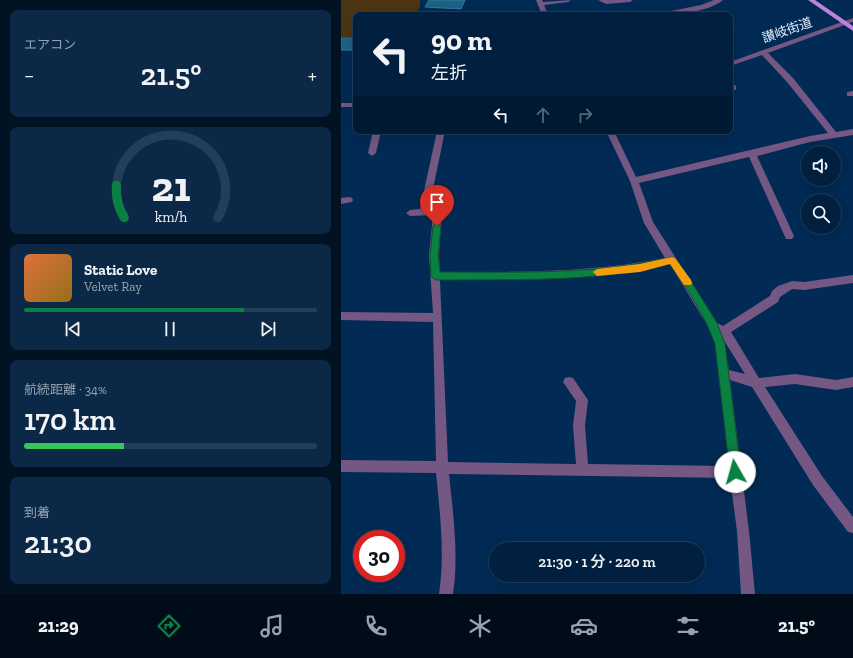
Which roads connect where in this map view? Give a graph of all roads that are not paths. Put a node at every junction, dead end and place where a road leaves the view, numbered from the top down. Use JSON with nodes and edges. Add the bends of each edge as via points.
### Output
{"nodes":[{"id":1,"x":568,"y":0,"type":"edge"},
{"id":2,"x":601,"y":0,"type":"edge"},
{"id":3,"x":630,"y":0,"type":"edge"},
{"id":4,"x":720,"y":0,"type":"edge"},
{"id":5,"x":811,"y":0,"type":"edge"},
{"id":6,"x":540,"y":2,"type":"edge"},
{"id":7,"x":544,"y":12,"type":"edge"},
{"id":8,"x":679,"y":12,"type":"edge"},
{"id":9,"x":853,"y":20,"type":"edge"},
{"id":10,"x":845,"y":23,"type":"junction"},
{"id":11,"x":853,"y":29,"type":"edge"},
{"id":12,"x":763,"y":52,"type":"junction"},
{"id":13,"x":733,"y":63,"type":"edge"},
{"id":14,"x":341,"y":105,"type":"edge"},
{"id":15,"x":353,"y":105,"type":"edge"},
{"id":16,"x":853,"y":132,"type":"edge"},
{"id":17,"x":376,"y":134,"type":"edge"},
{"id":18,"x":440,"y":134,"type":"edge"},
{"id":19,"x":612,"y":134,"type":"edge"},
{"id":20,"x":834,"y":135,"type":"junction"},
{"id":21,"x":372,"y":153,"type":"dead end"},
{"id":22,"x":752,"y":154,"type":"junction"},
{"id":23,"x":635,"y":181,"type":"junction"},
{"id":24,"x":424,"y":212,"type":"junction"},
{"id":25,"x":410,"y":213,"type":"dead end"},
{"id":26,"x":789,"y":236,"type":"dead end"},
{"id":27,"x":672,"y":260,"type":"junction"},
{"id":28,"x":435,"y":276,"type":"junction"},
{"id":29,"x":853,"y":279,"type":"edge"},
{"id":30,"x":341,"y":316,"type":"edge"},
{"id":31,"x":438,"y":318,"type":"junction"},
{"id":32,"x":713,"y":326,"type":"junction"},
{"id":33,"x":725,"y":332,"type":"junction"},
{"id":34,"x":723,"y":373,"type":"junction"},
{"id":35,"x":569,"y":382,"type":"dead end"},
{"id":36,"x":853,"y":382,"type":"edge"},
{"id":37,"x":757,"y":383,"type":"junction"},
{"id":38,"x":341,"y":466,"type":"edge"},
{"id":39,"x":442,"y":468,"type":"junction"},
{"id":40,"x":582,"y":470,"type":"junction"},
{"id":41,"x":735,"y":472,"type":"junction"},
{"id":42,"x":853,"y":527,"type":"edge"},
{"id":43,"x":446,"y":594,"type":"edge"},
{"id":44,"x":748,"y":594,"type":"edge"}],
"edges":[{"from":1,"to":6,"type":"street"},
{"from":2,"to":3,"type":"street"},
{"from":4,"to":8,"type":"street","via":[[703,8]]},
{"from":5,"to":10,"type":"main road"},
{"from":6,"to":7,"type":"street"},
{"from":9,"to":10,"type":"street","name":"讃岐街道"},
{"from":10,"to":11,"type":"main road"},
{"from":10,"to":12,"type":"street","name":"讃岐街道"},
{"from":12,"to":13,"type":"street","name":"讃岐街道"},
{"from":12,"to":20,"type":"street","via":[[790,80]]},
{"from":14,"to":15,"type":"street"},
{"from":16,"to":20,"type":"street"},
{"from":17,"to":21,"type":"street"},
{"from":18,"to":24,"type":"street"},
{"from":19,"to":23,"type":"street"},
{"from":20,"to":22,"type":"street","via":[[810,138]]},
{"from":22,"to":23,"type":"street"},
{"from":22,"to":26,"type":"street"},
{"from":23,"to":27,"type":"street","via":[[649,223]]},
{"from":24,"to":25,"type":"street"},
{"from":24,"to":28,"type":"street","via":[[438,211]]},
{"from":27,"to":28,"type":"street","via":[[640,268],[571,275]]},
{"from":27,"to":32,"type":"street"},
{"from":28,"to":31,"type":"street"},
{"from":29,"to":33,"type":"street","via":[[804,286],[792,285],[782,289],[774,299]]},
{"from":30,"to":31,"type":"street"},
{"from":31,"to":39,"type":"street"},
{"from":32,"to":33,"type":"street"},
{"from":32,"to":34,"type":"street","via":[[720,344]]},
{"from":33,"to":37,"type":"street"},
{"from":34,"to":37,"type":"street"},
{"from":34,"to":41,"type":"street"},
{"from":35,"to":40,"type":"street","via":[[582,400],[579,426]]},
{"from":36,"to":37,"type":"street","via":[[836,385],[795,380]]},
{"from":37,"to":42,"type":"street","via":[[810,471],[831,502]]},
{"from":38,"to":39,"type":"street"},
{"from":39,"to":40,"type":"street"},
{"from":39,"to":43,"type":"street","via":[[447,521]]},
{"from":40,"to":41,"type":"street"},
{"from":41,"to":44,"type":"street"}]}
